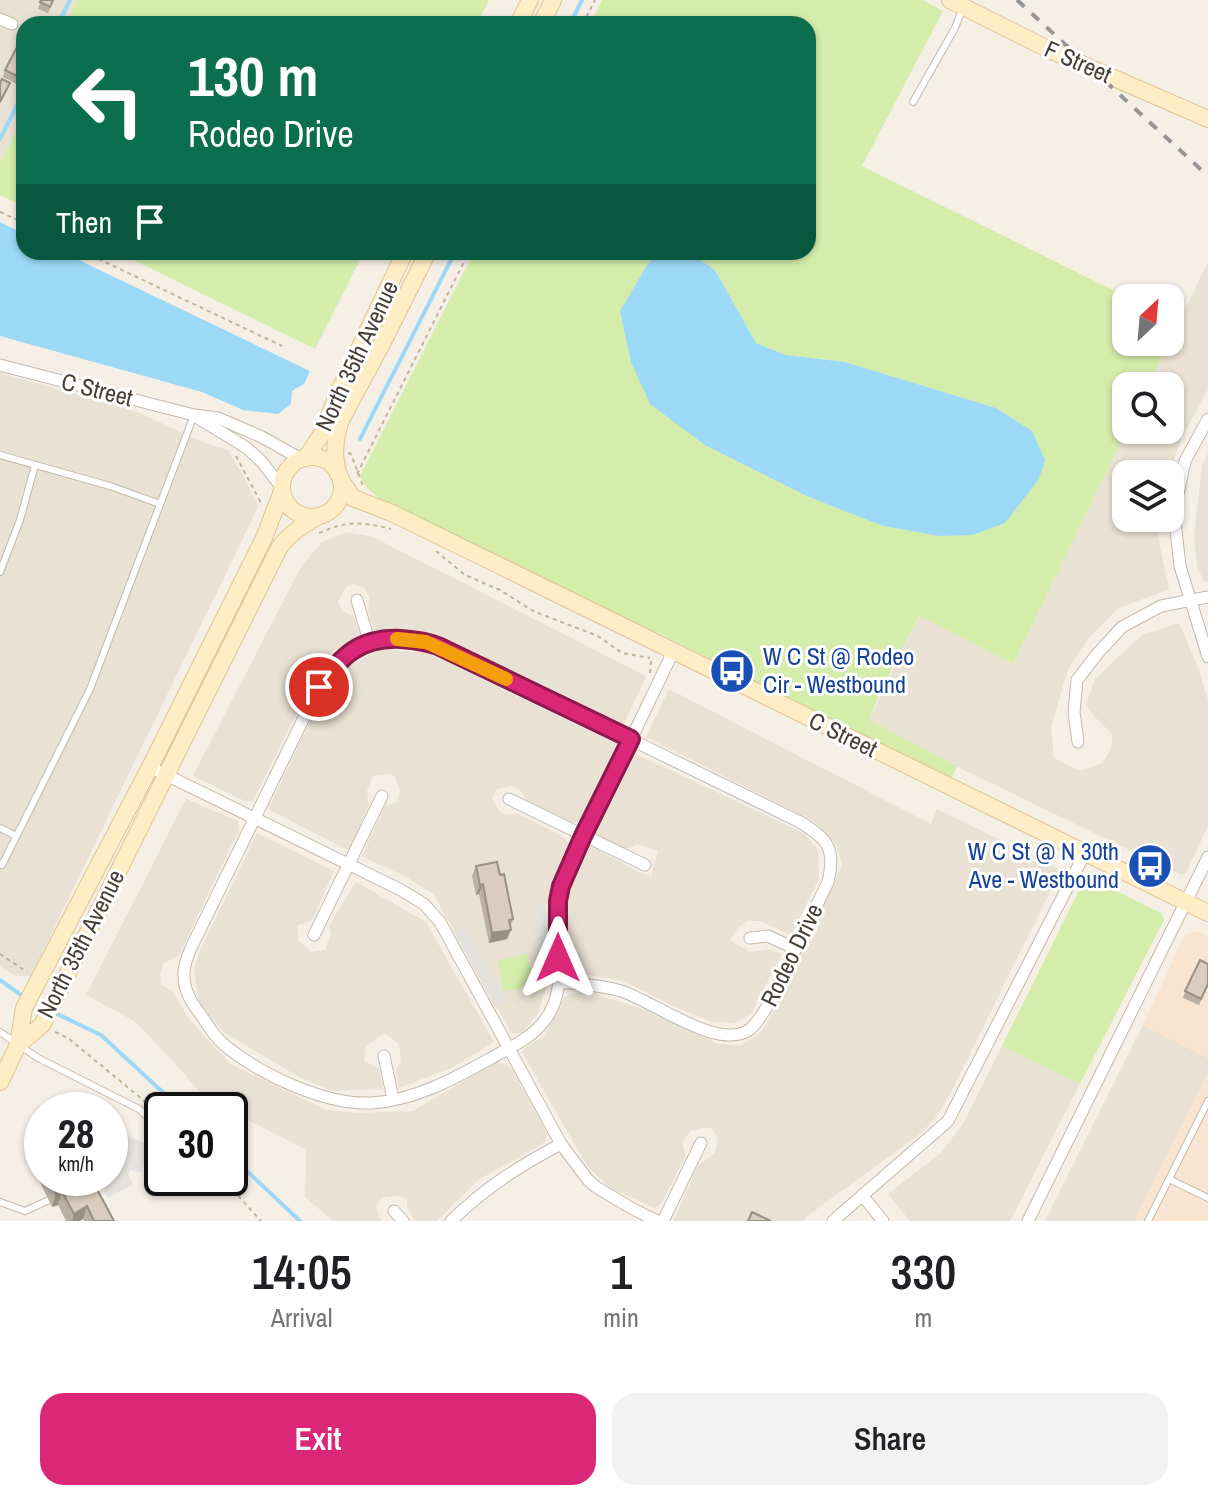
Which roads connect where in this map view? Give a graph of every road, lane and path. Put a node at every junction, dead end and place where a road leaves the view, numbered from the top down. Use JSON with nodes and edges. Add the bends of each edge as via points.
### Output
{"nodes":[{"id":1,"x":957,"y":3,"type":"edge"},
{"id":2,"x":0,"y":19,"type":"edge"},
{"id":3,"x":12,"y":24,"type":"dead end"},
{"id":4,"x":913,"y":102,"type":"dead end"},
{"id":5,"x":1208,"y":119,"type":"edge"},
{"id":6,"x":101,"y":260,"type":"edge"},
{"id":7,"x":401,"y":260,"type":"edge"},
{"id":8,"x":424,"y":260,"type":"edge"},
{"id":9,"x":465,"y":260,"type":"edge"},
{"id":10,"x":282,"y":346,"type":"dead end"},
{"id":11,"x":0,"y":365,"type":"edge"},
{"id":12,"x":194,"y":415,"type":"junction"},
{"id":13,"x":1208,"y":419,"type":"edge"},
{"id":14,"x":231,"y":447,"type":"dead end"},
{"id":15,"x":348,"y":453,"type":"dead end"},
{"id":16,"x":0,"y":455,"type":"edge"},
{"id":17,"x":303,"y":459,"type":"junction"},
{"id":18,"x":35,"y":465,"type":"junction"},
{"id":19,"x":357,"y":474,"type":"junction"},
{"id":20,"x":340,"y":477,"type":"junction"},
{"id":21,"x":282,"y":489,"type":"junction"},
{"id":22,"x":365,"y":489,"type":"dead end"},
{"id":23,"x":160,"y":504,"type":"junction"},
{"id":24,"x":262,"y":505,"type":"dead end"},
{"id":25,"x":322,"y":515,"type":"junction"},
{"id":26,"x":392,"y":521,"type":"junction"},
{"id":27,"x":315,"y":535,"type":"dead end"},
{"id":28,"x":434,"y":550,"type":"dead end"},
{"id":29,"x":0,"y":572,"type":"edge"},
{"id":30,"x":1208,"y":597,"type":"edge"},
{"id":31,"x":357,"y":600,"type":"dead end"},
{"id":32,"x":1189,"y":601,"type":"junction"},
{"id":33,"x":369,"y":641,"type":"junction"},
{"id":34,"x":673,"y":652,"type":"junction"},
{"id":35,"x":1208,"y":657,"type":"edge"},
{"id":36,"x":650,"y":658,"type":"dead end"},
{"id":37,"x":631,"y":739,"type":"junction"},
{"id":38,"x":1078,"y":742,"type":"dead end"},
{"id":39,"x":150,"y":767,"type":"junction"},
{"id":40,"x":165,"y":775,"type":"junction"},
{"id":41,"x":382,"y":796,"type":"dead end"},
{"id":42,"x":509,"y":799,"type":"dead end"},
{"id":43,"x":254,"y":819,"type":"junction"},
{"id":44,"x":0,"y":828,"type":"edge"},
{"id":45,"x":16,"y":836,"type":"junction"},
{"id":46,"x":583,"y":836,"type":"junction"},
{"id":47,"x":1085,"y":853,"type":"junction"},
{"id":48,"x":1208,"y":857,"type":"edge"},
{"id":49,"x":2,"y":865,"type":"edge"},
{"id":50,"x":645,"y":865,"type":"dead end"},
{"id":51,"x":349,"y":866,"type":"junction"},
{"id":52,"x":1186,"y":902,"type":"junction"},
{"id":53,"x":1208,"y":913,"type":"edge"},
{"id":54,"x":314,"y":935,"type":"dead end"},
{"id":55,"x":750,"y":938,"type":"dead end"},
{"id":56,"x":796,"y":949,"type":"junction"},
{"id":57,"x":0,"y":954,"type":"edge"},
{"id":58,"x":32,"y":978,"type":"junction"},
{"id":59,"x":559,"y":982,"type":"junction"},
{"id":60,"x":48,"y":1024,"type":"junction"},
{"id":61,"x":0,"y":1032,"type":"edge"},
{"id":62,"x":18,"y":1045,"type":"junction"},
{"id":63,"x":508,"y":1049,"type":"junction"},
{"id":64,"x":384,"y":1056,"type":"dead end"},
{"id":65,"x":0,"y":1082,"type":"edge"},
{"id":66,"x":393,"y":1099,"type":"junction"},
{"id":67,"x":144,"y":1101,"type":"edge"},
{"id":68,"x":1208,"y":1101,"type":"edge"},
{"id":69,"x":144,"y":1114,"type":"edge"},
{"id":70,"x":701,"y":1143,"type":"dead end"},
{"id":71,"x":561,"y":1144,"type":"junction"},
{"id":72,"x":1169,"y":1179,"type":"junction"},
{"id":73,"x":862,"y":1195,"type":"junction"},
{"id":74,"x":238,"y":1196,"type":"edge"},
{"id":75,"x":1208,"y":1198,"type":"edge"},
{"id":76,"x":49,"y":1200,"type":"dead end"},
{"id":77,"x":0,"y":1202,"type":"edge"},
{"id":78,"x":394,"y":1211,"type":"dead end"},
{"id":79,"x":261,"y":1221,"type":"edge"},
{"id":80,"x":403,"y":1221,"type":"edge"},
{"id":81,"x":451,"y":1221,"type":"edge"},
{"id":82,"x":657,"y":1221,"type":"edge"},
{"id":83,"x":663,"y":1221,"type":"edge"},
{"id":84,"x":833,"y":1221,"type":"edge"},
{"id":85,"x":883,"y":1221,"type":"edge"},
{"id":86,"x":1028,"y":1221,"type":"edge"},
{"id":87,"x":1148,"y":1221,"type":"edge"}],
"edges":[{"from":1,"to":4,"type":"lane","via":[[943,50]]},
{"from":1,"to":5,"type":"street","name":"F Street"},
{"from":2,"to":3,"type":"street"},
{"from":6,"to":10,"type":"path"},
{"from":7,"to":17,"type":"street","name":"North 35th Avenue","via":[[323,432]]},
{"from":8,"to":20,"type":"street","name":"North 35th Avenue","via":[[340,422],[335,455]]},
{"from":9,"to":19,"type":"path"},
{"from":11,"to":12,"type":"street","name":"C Street"},
{"from":12,"to":17,"type":"street","name":"C Street","via":[[218,418]]},
{"from":12,"to":21,"type":"street","name":"C Street","via":[[247,448]]},
{"from":12,"to":23,"type":"lane"},
{"from":13,"to":32,"type":"street","via":[[1185,461],[1174,513]]},
{"from":14,"to":24,"type":"path"},
{"from":15,"to":19,"type":"path"},
{"from":16,"to":18,"type":"lane"},
{"from":17,"to":20,"type":"street","via":[[328,463]]},
{"from":17,"to":21,"type":"street","via":[[287,471]]},
{"from":18,"to":23,"type":"lane"},
{"from":18,"to":29,"type":"lane"},
{"from":19,"to":22,"type":"path"},
{"from":20,"to":25,"type":"street","via":[[340,496]]},
{"from":20,"to":26,"type":"street","name":"C Street","via":[[353,498]]},
{"from":21,"to":25,"type":"street","via":[[285,501],[299,515]]},
{"from":21,"to":39,"type":"street","name":"North 35th Avenue","via":[[264,538]]},
{"from":23,"to":45,"type":"lane","via":[[90,689]]},
{"from":25,"to":26,"type":"street","name":"C Street","via":[[351,511]]},
{"from":25,"to":40,"type":"street","name":"North 35th Avenue","via":[[279,548]]},
{"from":26,"to":27,"type":"path","via":[[361,522]]},
{"from":26,"to":34,"type":"street","name":"C Street"},
{"from":28,"to":36,"type":"path","via":[[465,575],[533,611],[598,636],[622,653]]},
{"from":30,"to":32,"type":"street"},
{"from":31,"to":33,"type":"street"},
{"from":32,"to":35,"type":"street"},
{"from":32,"to":38,"type":"street","via":[[1161,606],[1122,627],[1098,653],[1077,680]]},
{"from":33,"to":37,"type":"street","name":"Rodeo Drive","via":[[426,642]]},
{"from":33,"to":43,"type":"street","via":[[332,668],[319,687]]},
{"from":34,"to":37,"type":"street"},
{"from":34,"to":47,"type":"street","name":"C Street"},
{"from":37,"to":46,"type":"street"},
{"from":37,"to":56,"type":"street","name":"Rodeo Drive","via":[[822,837],[830,851],[828,882]]},
{"from":39,"to":40,"type":"street"},
{"from":39,"to":58,"type":"street","name":"North 35th Avenue"},
{"from":40,"to":43,"type":"street"},
{"from":40,"to":60,"type":"street","name":"North 35th Avenue","via":[[58,992]]},
{"from":41,"to":51,"type":"street"},
{"from":42,"to":46,"type":"street"},
{"from":43,"to":51,"type":"street"},
{"from":43,"to":66,"type":"street","via":[[186,961],[183,978],[194,1007],[227,1047],[275,1076],[342,1102]]},
{"from":44,"to":45,"type":"lane"},
{"from":45,"to":49,"type":"lane"},
{"from":46,"to":50,"type":"street"},
{"from":46,"to":59,"type":"street","via":[[558,901]]},
{"from":47,"to":52,"type":"street","name":"C Street"},
{"from":47,"to":73,"type":"street","via":[[948,1121]]},
{"from":48,"to":52,"type":"street"},
{"from":51,"to":54,"type":"street"},
{"from":51,"to":63,"type":"street","via":[[424,904],[440,922]]},
{"from":52,"to":53,"type":"street","name":"C Street"},
{"from":52,"to":86,"type":"street"},
{"from":55,"to":56,"type":"street","via":[[768,936]]},
{"from":56,"to":59,"type":"street","name":"Rodeo Drive","via":[[758,1021],[736,1036],[704,1029],[623,991]]},
{"from":57,"to":58,"type":"path"},
{"from":58,"to":62,"type":"street","name":"North 35th Avenue"},
{"from":59,"to":63,"type":"street","via":[[544,1023]]},
{"from":60,"to":62,"type":"street","name":"North 35th Avenue"},
{"from":60,"to":67,"type":"path"},
{"from":61,"to":62,"type":"lane"},
{"from":62,"to":65,"type":"street"},
{"from":62,"to":69,"type":"lane"},
{"from":63,"to":66,"type":"street","via":[[455,1078]]},
{"from":63,"to":71,"type":"street"},
{"from":64,"to":66,"type":"street"},
{"from":68,"to":72,"type":"lane"},
{"from":70,"to":83,"type":"street"},
{"from":71,"to":81,"type":"street","via":[[496,1181]]},
{"from":71,"to":82,"type":"street","via":[[596,1187]]},
{"from":72,"to":75,"type":"lane"},
{"from":72,"to":87,"type":"lane"},
{"from":73,"to":84,"type":"street"},
{"from":73,"to":85,"type":"street"},
{"from":74,"to":79,"type":"path"},
{"from":76,"to":77,"type":"lane","via":[[25,1211]]},
{"from":78,"to":80,"type":"street"}]}
